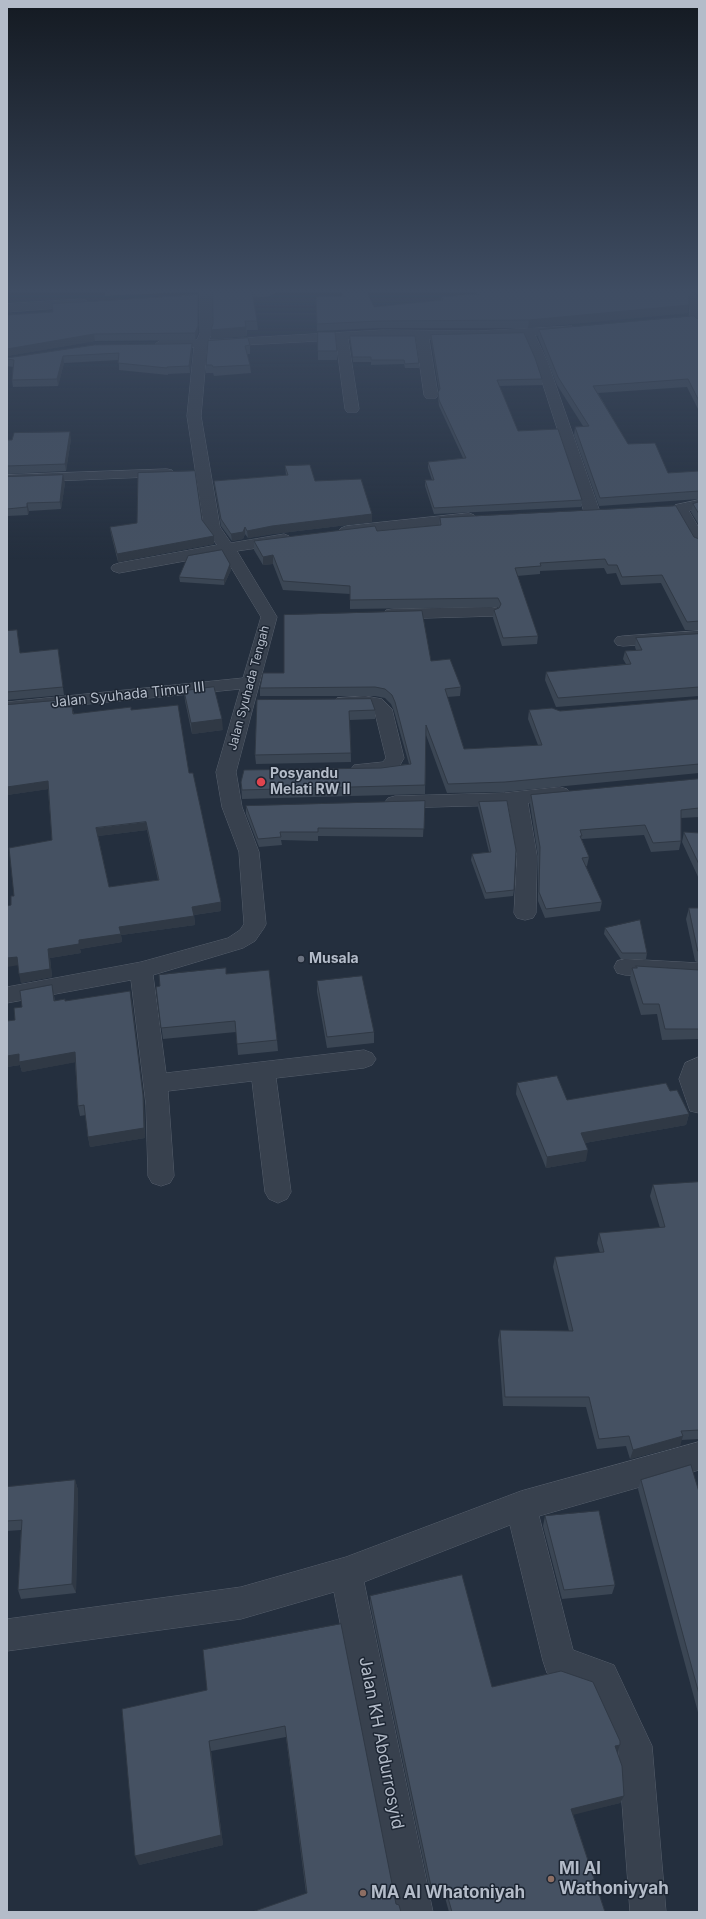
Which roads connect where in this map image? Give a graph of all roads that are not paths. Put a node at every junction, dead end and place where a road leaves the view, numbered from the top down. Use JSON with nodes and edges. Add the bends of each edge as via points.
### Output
{"nodes":[{"id":1,"x":197,"y":382,"type":"edge"},
{"id":2,"x":348,"y":382,"type":"edge"},
{"id":3,"x":429,"y":382,"type":"edge"},
{"id":4,"x":548,"y":382,"type":"edge"},
{"id":5,"x":431,"y":395,"type":"dead end"},
{"id":6,"x":352,"y":409,"type":"dead end"},
{"id":7,"x":204,"y":472,"type":"junction"},
{"id":8,"x":7,"y":479,"type":"edge"},
{"id":9,"x":699,"y":504,"type":"edge"},
{"id":10,"x":591,"y":512,"type":"edge"},
{"id":11,"x":484,"y":518,"type":"edge"},
{"id":12,"x":327,"y":533,"type":"edge"},
{"id":13,"x":296,"y":537,"type":"edge"},
{"id":14,"x":699,"y":542,"type":"edge"},
{"id":15,"x":228,"y":548,"type":"junction"},
{"id":16,"x":119,"y":568,"type":"dead end"},
{"id":17,"x":491,"y":612,"type":"dead end"},
{"id":18,"x":380,"y":614,"type":"edge"},
{"id":19,"x":699,"y":636,"type":"edge"},
{"id":20,"x":624,"y":641,"type":"dead end"},
{"id":21,"x":250,"y":683,"type":"junction"},
{"id":22,"x":329,"y":702,"type":"edge"},
{"id":23,"x":7,"y":707,"type":"edge"},
{"id":24,"x":343,"y":770,"type":"edge"},
{"id":25,"x":576,"y":792,"type":"edge"},
{"id":26,"x":517,"y":798,"type":"junction"},
{"id":27,"x":376,"y":802,"type":"edge"},
{"id":28,"x":525,"y":912,"type":"dead end"},
{"id":29,"x":625,"y":967,"type":"dead end"},
{"id":30,"x":141,"y":970,"type":"junction"},
{"id":31,"x":699,"y":971,"type":"edge"},
{"id":32,"x":7,"y":995,"type":"edge"},
{"id":33,"x":364,"y":1059,"type":"dead end"},
{"id":34,"x":699,"y":1066,"type":"edge"},
{"id":35,"x":263,"y":1071,"type":"junction"},
{"id":36,"x":156,"y":1083,"type":"junction"},
{"id":37,"x":699,"y":1104,"type":"edge"},
{"id":38,"x":161,"y":1176,"type":"dead end"},
{"id":39,"x":278,"y":1192,"type":"dead end"},
{"id":40,"x":699,"y":1456,"type":"edge"},
{"id":41,"x":521,"y":1506,"type":"junction"},
{"id":42,"x":346,"y":1573,"type":"junction"},
{"id":43,"x":7,"y":1635,"type":"edge"},
{"id":44,"x":415,"y":1912,"type":"edge"},
{"id":45,"x":648,"y":1912,"type":"edge"}],
"edges":[{"from":1,"to":7,"type":"street","name":"Jalan Syuhada Tengah","via":[[194,416]]},
{"from":2,"to":6,"type":"street"},
{"from":3,"to":5,"type":"street"},
{"from":4,"to":10,"type":"street"},
{"from":7,"to":8,"type":"street"},
{"from":7,"to":15,"type":"street","name":"Jalan Syuhada Tengah","via":[[212,527]]},
{"from":9,"to":14,"type":"street","via":[[673,508]]},
{"from":11,"to":12,"type":"street","via":[[439,520]]},
{"from":13,"to":15,"type":"street"},
{"from":15,"to":16,"type":"street"},
{"from":15,"to":21,"type":"street","name":"Jalan Syuhada Tengah","via":[[277,616]]},
{"from":17,"to":18,"type":"street"},
{"from":19,"to":20,"type":"street"},
{"from":21,"to":23,"type":"street","name":"Jalan Syuhada Timur III"},
{"from":21,"to":30,"type":"street","name":"Jalan Syuhada Tengah","via":[[253,703],[234,772],[249,852],[254,929],[248,937],[235,943]]},
{"from":22,"to":24,"type":"street","via":[[375,702],[381,705],[395,758],[389,768]]},
{"from":25,"to":26,"type":"street"},
{"from":26,"to":27,"type":"street"},
{"from":26,"to":28,"type":"street","via":[[527,856]]},
{"from":29,"to":31,"type":"street"},
{"from":30,"to":32,"type":"street"},
{"from":30,"to":36,"type":"street"},
{"from":33,"to":35,"type":"street"},
{"from":34,"to":37,"type":"street","via":[[693,1069],[691,1079]]},
{"from":35,"to":36,"type":"street"},
{"from":35,"to":39,"type":"street"},
{"from":36,"to":38,"type":"street"},
{"from":40,"to":41,"type":"street"},
{"from":41,"to":42,"type":"street"},
{"from":41,"to":45,"type":"street","via":[[559,1662],[602,1677],[635,1746],[638,1810]]},
{"from":42,"to":43,"type":"street","via":[[241,1603]]},
{"from":42,"to":44,"type":"street","name":"Jalan KH Abdurrosyid"}]}
